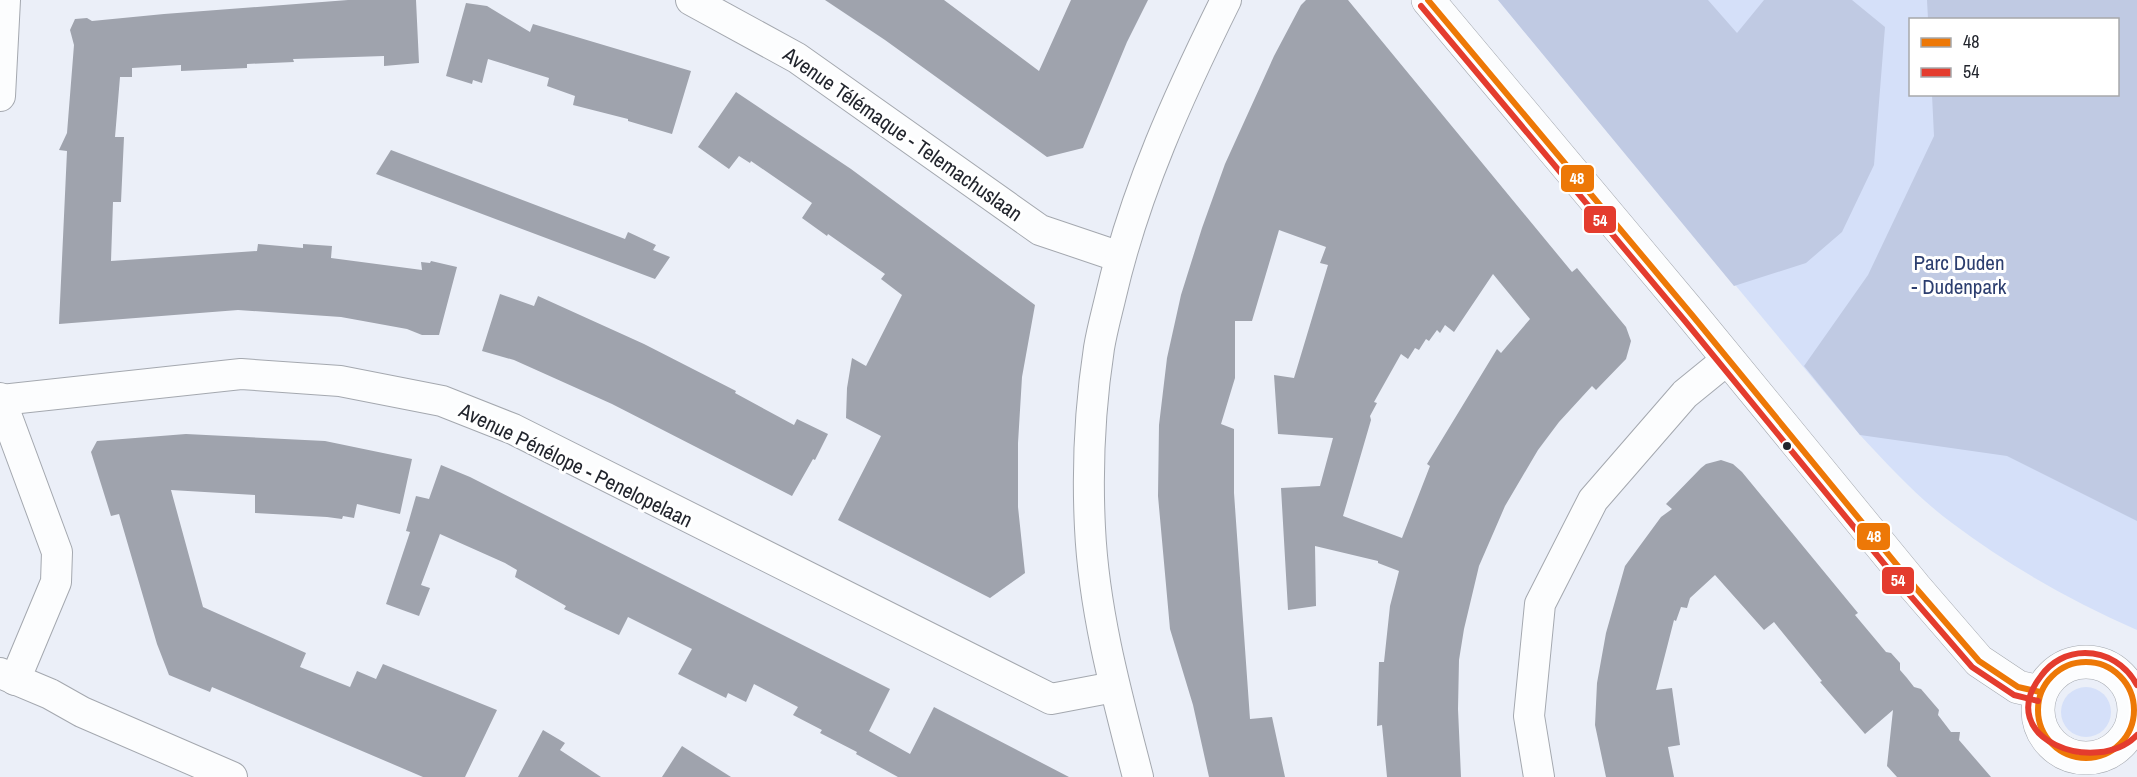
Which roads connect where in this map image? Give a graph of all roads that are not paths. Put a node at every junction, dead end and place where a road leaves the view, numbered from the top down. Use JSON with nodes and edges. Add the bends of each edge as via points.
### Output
{"nodes":[{"id":1,"x":4,"y":0,"type":"edge"},
{"id":2,"x":691,"y":0,"type":"edge"},
{"id":3,"x":1226,"y":0,"type":"edge"},
{"id":4,"x":1428,"y":0,"type":"edge"},
{"id":5,"x":0,"y":96,"type":"edge"},
{"id":6,"x":1120,"y":257,"type":"junction"},
{"id":7,"x":1728,"y":359,"type":"junction"},
{"id":8,"x":0,"y":399,"type":"edge"},
{"id":9,"x":8,"y":676,"type":"edge"},
{"id":10,"x":1114,"y":687,"type":"junction"},
{"id":11,"x":2040,"y":692,"type":"junction"},
{"id":12,"x":2136,"y":707,"type":"edge"},
{"id":13,"x":2098,"y":767,"type":"edge"},
{"id":14,"x":232,"y":777,"type":"edge"},
{"id":15,"x":1138,"y":777,"type":"edge"},
{"id":16,"x":1539,"y":777,"type":"edge"}],
"edges":[{"from":1,"to":5,"type":"street"},
{"from":2,"to":6,"type":"street","name":"Avenue Télémaque - Telemachuslaan","via":[[797,58],[1040,230]]},
{"from":3,"to":6,"type":"street","via":[[1159,143]]},
{"from":4,"to":7,"type":"street"},
{"from":6,"to":10,"type":"street","via":[[1099,346],[1090,429],[1090,528]]},
{"from":7,"to":11,"type":"street","via":[[1979,661],[2018,687]]},
{"from":7,"to":16,"type":"street","via":[[1685,394],[1593,500],[1540,604],[1529,716]]},
{"from":8,"to":9,"type":"street","via":[[57,552],[56,582]]},
{"from":8,"to":10,"type":"street","name":"Avenue Pénélope - Penelopelaan","via":[[241,374],[340,381],[442,401],[513,429],[1051,699]]},
{"from":9,"to":14,"type":"street"},
{"from":10,"to":15,"type":"street"},
{"from":11,"to":12,"type":"street","via":[[2052,674],[2072,663],[2093,661],[2114,669],[2128,686]]},
{"from":11,"to":13,"type":"street","via":[[2037,706],[2045,735],[2067,754]]},
{"from":12,"to":13,"type":"street","via":[[2128,733]]}]}
